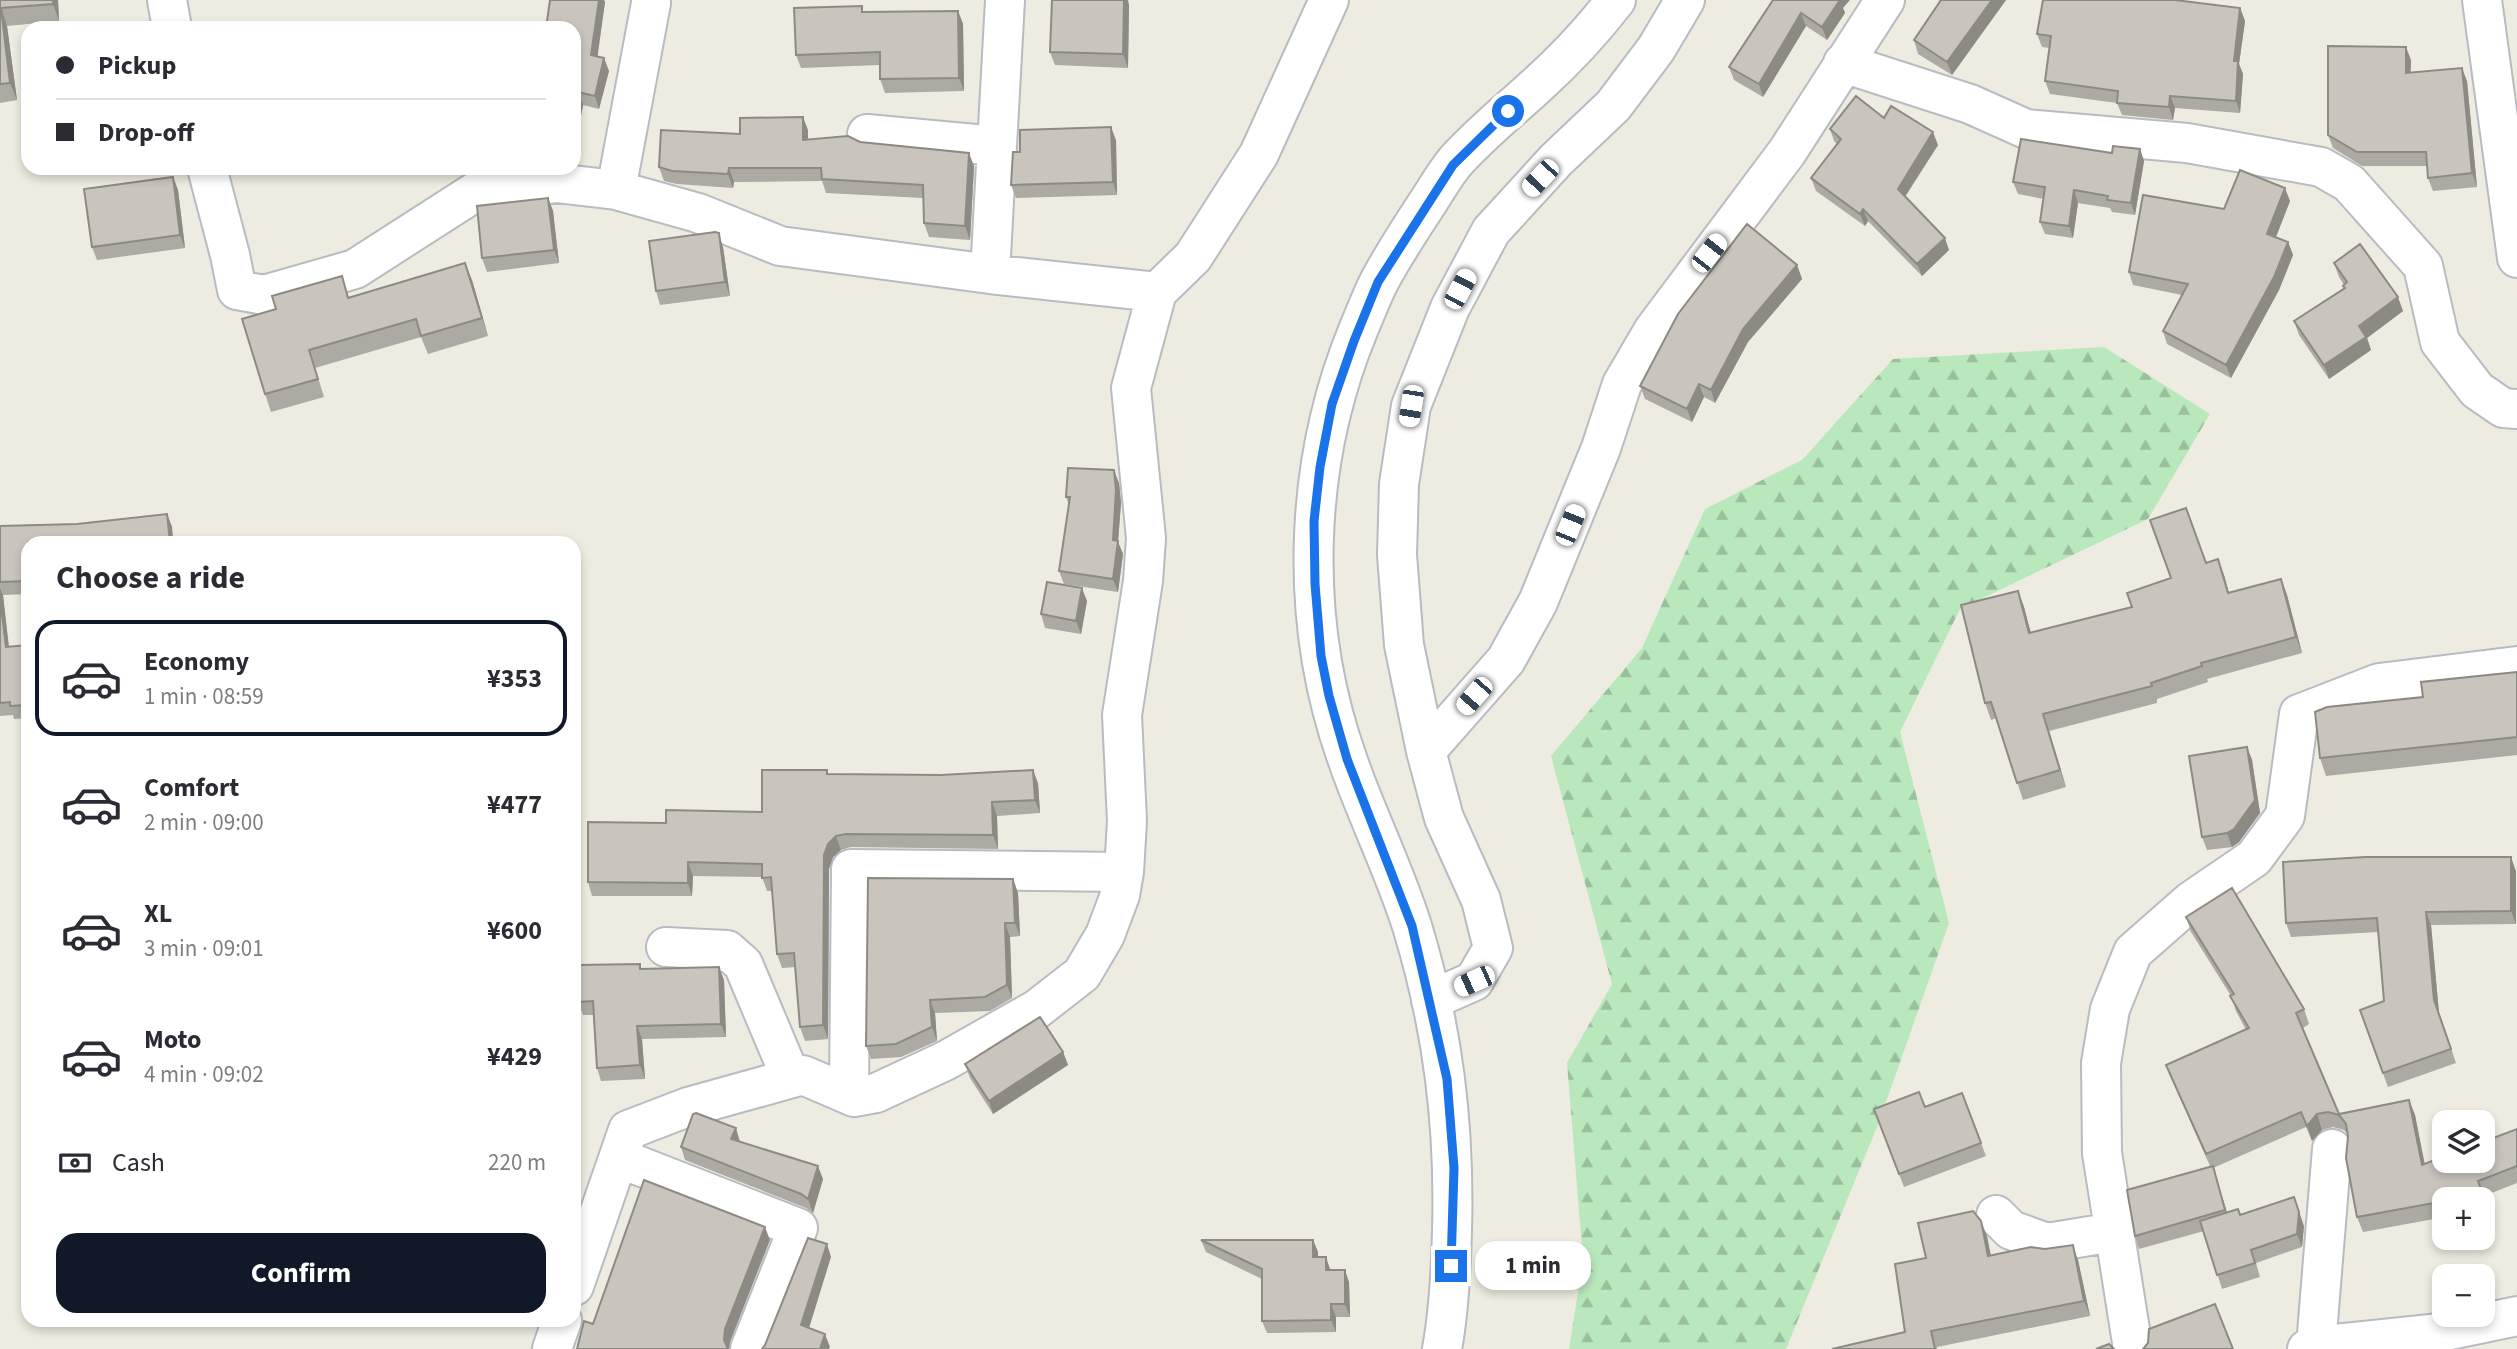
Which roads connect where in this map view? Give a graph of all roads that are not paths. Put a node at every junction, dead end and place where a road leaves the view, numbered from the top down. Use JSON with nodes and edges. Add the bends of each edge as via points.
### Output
{"nodes":[{"id":1,"x":167,"y":0,"type":"edge"},
{"id":2,"x":1004,"y":0,"type":"edge"},
{"id":3,"x":1329,"y":0,"type":"edge"},
{"id":4,"x":1616,"y":0,"type":"edge"},
{"id":5,"x":1685,"y":0,"type":"edge"},
{"id":6,"x":1885,"y":0,"type":"edge"},
{"id":7,"x":2482,"y":0,"type":"edge"},
{"id":8,"x":651,"y":3,"type":"dead end"},
{"id":9,"x":171,"y":21,"type":"edge"},
{"id":10,"x":1843,"y":62,"type":"junction"},
{"id":11,"x":867,"y":134,"type":"dead end"},
{"id":12,"x":997,"y":146,"type":"junction"},
{"id":13,"x":209,"y":175,"type":"edge"},
{"id":14,"x":616,"y":190,"type":"junction"},
{"id":15,"x":2517,"y":258,"type":"edge"},
{"id":16,"x":990,"y":274,"type":"junction"},
{"id":17,"x":1157,"y":292,"type":"junction"},
{"id":18,"x":2517,"y":409,"type":"edge"},
{"id":19,"x":2517,"y":666,"type":"edge"},
{"id":20,"x":1426,"y":751,"type":"junction"},
{"id":21,"x":1124,"y":872,"type":"junction"},
{"id":22,"x":666,"y":947,"type":"dead end"},
{"id":23,"x":1431,"y":1000,"type":"junction"},
{"id":24,"x":791,"y":1078,"type":"junction"},
{"id":25,"x":849,"y":1094,"type":"junction"},
{"id":26,"x":2332,"y":1149,"type":"dead end"},
{"id":27,"x":619,"y":1158,"type":"junction"},
{"id":28,"x":1996,"y":1215,"type":"dead end"},
{"id":29,"x":2115,"y":1232,"type":"junction"},
{"id":30,"x":581,"y":1266,"type":"edge"},
{"id":31,"x":2517,"y":1316,"type":"edge"},
{"id":32,"x":560,"y":1327,"type":"edge"},
{"id":33,"x":2311,"y":1347,"type":"edge"},
{"id":34,"x":552,"y":1349,"type":"edge"},
{"id":35,"x":750,"y":1349,"type":"edge"},
{"id":36,"x":1442,"y":1349,"type":"edge"},
{"id":37,"x":2133,"y":1349,"type":"edge"}],
"edges":[{"from":1,"to":9,"type":"street"},
{"from":2,"to":12,"type":"street"},
{"from":3,"to":17,"type":"street","via":[[1259,154],[1193,257]]},
{"from":4,"to":23,"type":"street","via":[[1589,35],[1453,165],[1413,224],[1378,282],[1354,341],[1332,404],[1320,467],[1314,521],[1321,656],[1347,759],[1412,926]]},
{"from":5,"to":20,"type":"street","via":[[1656,49],[1613,106],[1491,231],[1450,308],[1411,406],[1399,484],[1397,555],[1404,645]]},
{"from":6,"to":10,"type":"street"},
{"from":7,"to":15,"type":"street"},
{"from":8,"to":14,"type":"street"},
{"from":10,"to":18,"type":"street","via":[[1970,104],[2026,129],[2187,143],[2321,167],[2349,183],[2423,266],[2440,342],[2477,390],[2503,408]]},
{"from":10,"to":20,"type":"street","via":[[1787,152],[1653,331],[1622,384],[1538,602],[1506,660]]},
{"from":11,"to":12,"type":"street"},
{"from":12,"to":16,"type":"street"},
{"from":13,"to":14,"type":"street","via":[[237,290],[264,295],[355,269],[475,192],[556,183]]},
{"from":14,"to":16,"type":"street","via":[[698,213],[780,246]]},
{"from":16,"to":17,"type":"street"},
{"from":17,"to":21,"type":"street","via":[[1130,388],[1146,538],[1122,715],[1127,821]]},
{"from":19,"to":29,"type":"street","via":[[2379,683],[2300,714],[2285,816],[2254,858],[2191,901],[2133,952],[2110,1009],[2101,1063],[2102,1153]]},
{"from":20,"to":23,"type":"street","via":[[1444,818],[1482,900],[1493,948],[1474,981]]},
{"from":21,"to":25,"type":"street","via":[[1105,935],[1082,974],[1037,1009],[946,1061],[876,1093]]},
{"from":21,"to":25,"type":"street","via":[[851,869]]},
{"from":22,"to":24,"type":"street","via":[[727,950],[743,964]]},
{"from":23,"to":36,"type":"street","via":[[1447,1079],[1454,1168]]},
{"from":24,"to":25,"type":"street","via":[[803,1075]]},
{"from":24,"to":27,"type":"street","via":[[688,1107],[628,1130]]},
{"from":26,"to":33,"type":"street"},
{"from":27,"to":30,"type":"street"},
{"from":27,"to":35,"type":"street","via":[[798,1228]]},
{"from":28,"to":29,"type":"street","via":[[2011,1230],[2047,1243]]},
{"from":29,"to":37,"type":"street"},
{"from":31,"to":33,"type":"street","via":[[2431,1334]]},
{"from":32,"to":34,"type":"street"}]}
